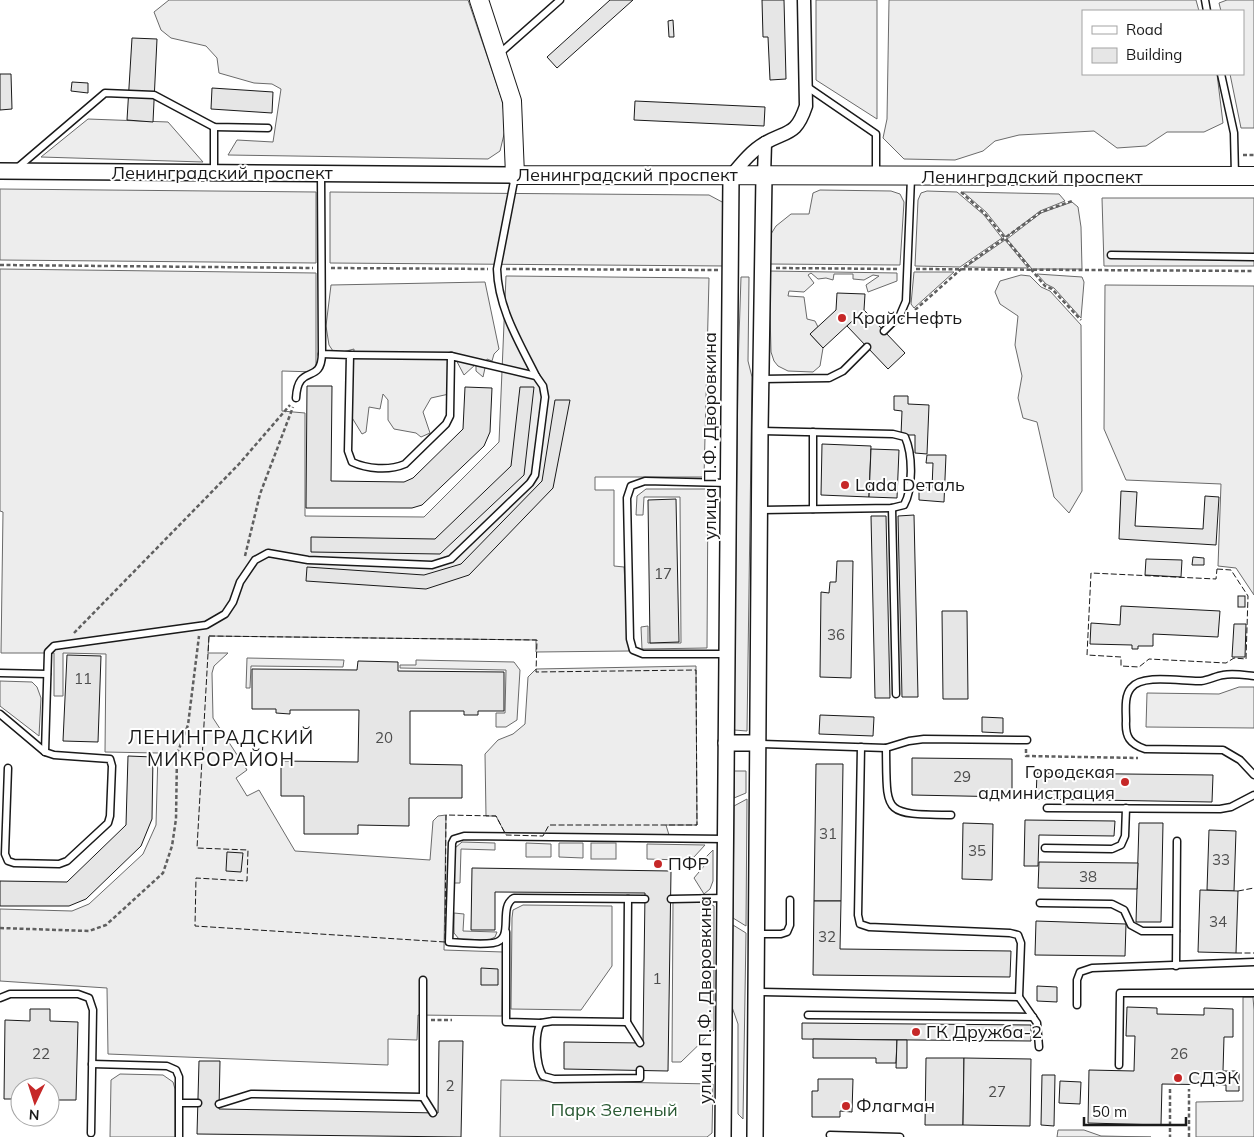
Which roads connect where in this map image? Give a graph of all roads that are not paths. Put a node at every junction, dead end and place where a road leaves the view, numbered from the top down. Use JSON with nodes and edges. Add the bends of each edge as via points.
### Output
{"nodes":[{"id":1,"x":478,"y":0,"type":"edge"},
{"id":2,"x":560,"y":0,"type":"edge"},
{"id":3,"x":804,"y":0,"type":"edge"},
{"id":4,"x":498,"y":55,"type":"junction"},
{"id":5,"x":1221,"y":75,"type":"edge"},
{"id":6,"x":806,"y":86,"type":"junction"},
{"id":7,"x":214,"y":127,"type":"junction"},
{"id":8,"x":268,"y":128,"type":"dead end"},
{"id":9,"x":765,"y":143,"type":"junction"},
{"id":10,"x":6,"y":171,"type":"edge"},
{"id":11,"x":214,"y":172,"type":"junction"},
{"id":12,"x":321,"y":174,"type":"junction"},
{"id":13,"x":515,"y":175,"type":"junction"},
{"id":14,"x":731,"y":176,"type":"junction"},
{"id":15,"x":764,"y":176,"type":"junction"},
{"id":16,"x":1235,"y":176,"type":"junction"},
{"id":17,"x":1254,"y":176,"type":"edge"},
{"id":18,"x":876,"y":177,"type":"junction"},
{"id":19,"x":911,"y":177,"type":"junction"},
{"id":20,"x":1110,"y":255,"type":"dead end"},
{"id":21,"x":1254,"y":257,"type":"edge"},
{"id":22,"x":884,"y":331,"type":"dead end"},
{"id":23,"x":867,"y":347,"type":"dead end"},
{"id":24,"x":322,"y":354,"type":"junction"},
{"id":25,"x":350,"y":355,"type":"junction"},
{"id":26,"x":451,"y":356,"type":"junction"},
{"id":27,"x":536,"y":376,"type":"junction"},
{"id":28,"x":760,"y":379,"type":"junction"},
{"id":29,"x":296,"y":398,"type":"road end"},
{"id":30,"x":760,"y":431,"type":"junction"},
{"id":31,"x":813,"y":432,"type":"junction"},
{"id":32,"x":728,"y":483,"type":"junction"},
{"id":33,"x":892,"y":508,"type":"junction"},
{"id":34,"x":813,"y":509,"type":"junction"},
{"id":35,"x":759,"y":510,"type":"junction"},
{"id":36,"x":728,"y":654,"type":"junction"},
{"id":37,"x":0,"y":673,"type":"edge"},
{"id":38,"x":47,"y":674,"type":"junction"},
{"id":39,"x":1254,"y":676,"type":"edge"},
{"id":40,"x":896,"y":694,"type":"dead end"},
{"id":41,"x":0,"y":714,"type":"edge"},
{"id":42,"x":1027,"y":740,"type":"dead end"},
{"id":43,"x":726,"y":743,"type":"junction"},
{"id":44,"x":757,"y":744,"type":"junction"},
{"id":45,"x":860,"y":748,"type":"junction"},
{"id":46,"x":886,"y":748,"type":"junction"},
{"id":47,"x":46,"y":752,"type":"junction"},
{"id":48,"x":8,"y":768,"type":"dead end"},
{"id":49,"x":1254,"y":775,"type":"edge"},
{"id":50,"x":1254,"y":795,"type":"edge"},
{"id":51,"x":1047,"y":808,"type":"dead end"},
{"id":52,"x":1126,"y":808,"type":"junction"},
{"id":53,"x":951,"y":815,"type":"dead end"},
{"id":54,"x":726,"y":839,"type":"junction"},
{"id":55,"x":1177,"y":841,"type":"dead end"},
{"id":56,"x":1045,"y":848,"type":"dead end"},
{"id":57,"x":628,"y":898,"type":"junction"},
{"id":58,"x":724,"y":898,"type":"junction"},
{"id":59,"x":645,"y":899,"type":"dead end"},
{"id":60,"x":671,"y":899,"type":"dead end"},
{"id":61,"x":790,"y":900,"type":"dead end"},
{"id":62,"x":1040,"y":903,"type":"dead end"},
{"id":63,"x":506,"y":931,"type":"junction"},
{"id":64,"x":1176,"y":931,"type":"junction"},
{"id":65,"x":756,"y":934,"type":"junction"},
{"id":66,"x":1254,"y":962,"type":"edge"},
{"id":67,"x":1176,"y":966,"type":"junction"},
{"id":68,"x":423,"y":980,"type":"dead end"},
{"id":69,"x":756,"y":992,"type":"junction"},
{"id":70,"x":1254,"y":993,"type":"edge"},
{"id":71,"x":1019,"y":997,"type":"junction"},
{"id":72,"x":0,"y":998,"type":"edge"},
{"id":73,"x":1077,"y":1005,"type":"dead end"},
{"id":74,"x":808,"y":1015,"type":"dead end"},
{"id":75,"x":1033,"y":1017,"type":"junction"},
{"id":76,"x":627,"y":1022,"type":"junction"},
{"id":77,"x":541,"y":1023,"type":"junction"},
{"id":78,"x":640,"y":1043,"type":"dead end"},
{"id":79,"x":1038,"y":1047,"type":"dead end"},
{"id":80,"x":92,"y":1064,"type":"junction"},
{"id":81,"x":1119,"y":1065,"type":"dead end"},
{"id":82,"x":640,"y":1070,"type":"dead end"},
{"id":83,"x":423,"y":1098,"type":"junction"},
{"id":84,"x":180,"y":1103,"type":"junction"},
{"id":85,"x":198,"y":1103,"type":"dead end"},
{"id":86,"x":219,"y":1104,"type":"dead end"},
{"id":87,"x":433,"y":1113,"type":"dead end"},
{"id":88,"x":91,"y":1133,"type":"dead end"},
{"id":89,"x":830,"y":1135,"type":"dead end"},
{"id":90,"x":179,"y":1137,"type":"edge"},
{"id":91,"x":723,"y":1137,"type":"edge"},
{"id":92,"x":755,"y":1137,"type":"edge"},
{"id":93,"x":900,"y":1137,"type":"edge"}],
"edges":[{"from":1,"to":4,"type":"main road"},
{"from":2,"to":4,"type":"lane"},
{"from":3,"to":6,"type":"street"},
{"from":4,"to":13,"type":"main road","via":[[512,101]]},
{"from":5,"to":16,"type":"lane","via":[[1234,133]]},
{"from":6,"to":9,"type":"street","via":[[806,106],[801,122],[789,133]]},
{"from":6,"to":18,"type":"lane","via":[[876,134]]},
{"from":7,"to":8,"type":"lane"},
{"from":7,"to":10,"type":"lane","via":[[154,95],[104,94]]},
{"from":7,"to":11,"type":"lane"},
{"from":9,"to":14,"type":"street"},
{"from":9,"to":15,"type":"street"},
{"from":10,"to":11,"type":"street","name":"Ленинградский проспект"},
{"from":11,"to":12,"type":"street","name":"Ленинградский проспект"},
{"from":12,"to":13,"type":"street","name":"Ленинградский проспект"},
{"from":12,"to":24,"type":"lane"},
{"from":13,"to":14,"type":"main road","name":"Ленинградский проспект"},
{"from":13,"to":27,"type":"lane","via":[[497,269],[502,304]]},
{"from":14,"to":15,"type":"main road","name":"Ленинградский проспект"},
{"from":14,"to":32,"type":"street","name":"улица П.Ф. Дворовкина"},
{"from":15,"to":18,"type":"main road","name":"Ленинградский проспект"},
{"from":15,"to":28,"type":"street"},
{"from":16,"to":17,"type":"main road","name":"Ленинградский проспект"},
{"from":16,"to":19,"type":"main road","name":"Ленинградский проспект"},
{"from":18,"to":19,"type":"main road","name":"Ленинградский проспект"},
{"from":19,"to":22,"type":"lane","via":[[906,301],[900,315]]},
{"from":20,"to":21,"type":"lane"},
{"from":23,"to":28,"type":"lane","via":[[843,371],[829,378]]},
{"from":24,"to":25,"type":"lane"},
{"from":24,"to":29,"type":"lane","via":[[322,366],[296,384]]},
{"from":25,"to":26,"type":"lane"},
{"from":25,"to":26,"type":"lane","via":[[348,451],[352,462],[363,467],[404,464],[446,424],[450,416]]},
{"from":26,"to":27,"type":"lane"},
{"from":27,"to":38,"type":"lane","via":[[545,397],[535,475],[451,559],[432,565],[308,560],[268,553],[255,560],[225,614],[200,626],[54,646],[48,652]]},
{"from":28,"to":30,"type":"street"},
{"from":30,"to":31,"type":"lane"},
{"from":30,"to":35,"type":"street"},
{"from":31,"to":33,"type":"lane","via":[[905,437],[910,448],[909,497],[904,505]]},
{"from":31,"to":34,"type":"lane"},
{"from":32,"to":36,"type":"street","name":"улица П.Ф. Дворовкина"},
{"from":32,"to":36,"type":"lane","via":[[645,481],[631,486],[627,498],[630,639],[633,650],[643,654]]},
{"from":33,"to":34,"type":"lane"},
{"from":33,"to":40,"type":"lane"},
{"from":34,"to":35,"type":"lane"},
{"from":35,"to":44,"type":"street"},
{"from":36,"to":43,"type":"street","name":"улица П.Ф. Дворовкина"},
{"from":37,"to":38,"type":"lane"},
{"from":38,"to":47,"type":"lane"},
{"from":39,"to":49,"type":"lane","via":[[1138,682],[1130,688],[1127,698],[1126,728],[1128,739],[1134,746],[1145,749],[1223,750],[1240,760]]},
{"from":41,"to":47,"type":"lane"},
{"from":42,"to":46,"type":"lane","via":[[924,739]]},
{"from":43,"to":44,"type":"street"},
{"from":43,"to":54,"type":"street","name":"улица П.Ф. Дворовкина"},
{"from":44,"to":45,"type":"lane"},
{"from":44,"to":65,"type":"street"},
{"from":45,"to":46,"type":"lane"},
{"from":45,"to":71,"type":"lane","via":[[860,924],[1018,935],[1021,943]]},
{"from":46,"to":53,"type":"lane","via":[[886,796],[891,805],[901,812]]},
{"from":47,"to":48,"type":"lane","via":[[54,756],[103,757],[110,759],[112,766],[108,823],[67,861],[59,864],[14,864],[8,861],[5,854]]},
{"from":50,"to":52,"type":"lane","via":[[1220,809]]},
{"from":51,"to":52,"type":"lane"},
{"from":52,"to":56,"type":"lane","via":[[1125,836],[1121,845],[1112,849]]},
{"from":54,"to":58,"type":"street","name":"улица П.Ф. Дворовкина"},
{"from":54,"to":63,"type":"lane","via":[[464,836],[454,839],[451,849],[449,942],[493,943]]},
{"from":55,"to":64,"type":"lane"},
{"from":57,"to":59,"type":"lane"},
{"from":57,"to":63,"type":"lane","via":[[514,898],[507,906]]},
{"from":57,"to":76,"type":"lane"},
{"from":58,"to":60,"type":"lane"},
{"from":58,"to":91,"type":"street","name":"улица П.Ф. Дворовкина"},
{"from":61,"to":65,"type":"lane","via":[[787,932]]},
{"from":62,"to":64,"type":"lane","via":[[1112,904],[1124,910],[1131,925],[1142,931]]},
{"from":63,"to":77,"type":"lane","via":[[506,1022]]},
{"from":64,"to":67,"type":"lane"},
{"from":65,"to":69,"type":"street"},
{"from":66,"to":67,"type":"lane"},
{"from":67,"to":73,"type":"lane","via":[[1092,968],[1080,972]]},
{"from":68,"to":83,"type":"lane"},
{"from":69,"to":71,"type":"lane"},
{"from":69,"to":92,"type":"street"},
{"from":70,"to":81,"type":"lane","via":[[1120,994]]},
{"from":71,"to":75,"type":"lane"},
{"from":72,"to":80,"type":"lane","via":[[10,994],[78,994],[89,998],[93,1010]]},
{"from":74,"to":75,"type":"lane"},
{"from":75,"to":79,"type":"lane","via":[[1039,1032]]},
{"from":76,"to":77,"type":"lane"},
{"from":76,"to":78,"type":"lane"},
{"from":77,"to":82,"type":"lane","via":[[539,1064],[540,1071],[548,1078],[640,1078]]},
{"from":80,"to":84,"type":"lane","via":[[172,1068],[179,1077]]},
{"from":80,"to":88,"type":"lane"},
{"from":83,"to":86,"type":"lane","via":[[251,1094]]},
{"from":83,"to":87,"type":"lane"},
{"from":84,"to":85,"type":"lane"},
{"from":84,"to":90,"type":"lane"},
{"from":89,"to":93,"type":"lane"}]}
